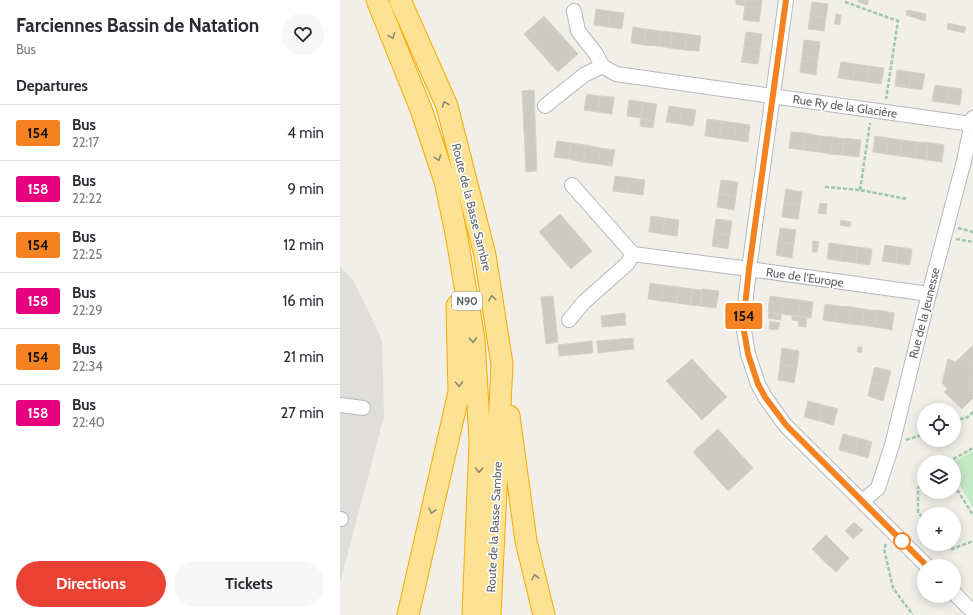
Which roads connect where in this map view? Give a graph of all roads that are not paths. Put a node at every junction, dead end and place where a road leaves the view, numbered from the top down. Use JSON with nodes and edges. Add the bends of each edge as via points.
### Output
{"nodes":[{"id":1,"x":377,"y":0,"type":"edge"},
{"id":2,"x":400,"y":0,"type":"edge"},
{"id":3,"x":786,"y":0,"type":"edge"},
{"id":4,"x":574,"y":11,"type":"dead end"},
{"id":5,"x":602,"y":66,"type":"junction"},
{"id":6,"x":772,"y":96,"type":"junction"},
{"id":7,"x":545,"y":106,"type":"dead end"},
{"id":8,"x":972,"y":121,"type":"edge"},
{"id":9,"x":572,"y":185,"type":"dead end"},
{"id":10,"x":456,"y":233,"type":"junction"},
{"id":11,"x":633,"y":254,"type":"junction"},
{"id":12,"x":749,"y":269,"type":"junction"},
{"id":13,"x":929,"y":294,"type":"junction"},
{"id":14,"x":569,"y":320,"type":"dead end"},
{"id":15,"x":502,"y":364,"type":"junction"},
{"id":16,"x":340,"y":405,"type":"edge"},
{"id":17,"x":363,"y":408,"type":"dead end"},
{"id":18,"x":863,"y":501,"type":"junction"},
{"id":19,"x":920,"y":559,"type":"edge"},
{"id":20,"x":961,"y":600,"type":"edge"},
{"id":21,"x":973,"y":612,"type":"edge"},
{"id":22,"x":408,"y":615,"type":"edge"},
{"id":23,"x":473,"y":615,"type":"edge"},
{"id":24,"x":490,"y":615,"type":"edge"},
{"id":25,"x":544,"y":615,"type":"edge"}],
"edges":[{"from":1,"to":10,"type":"highway","name":"Route de la Basse Sambre","number":"N90","one_way":true,"via":[[424,118],[445,181]]},
{"from":15,"to":2,"type":"highway","name":"Route de la Basse Sambre","number":"N90","one_way":true,"via":[[486,255],[447,106]]},
{"from":3,"to":6,"type":"street"},
{"from":4,"to":5,"type":"street","via":[[578,31]]},
{"from":5,"to":6,"type":"street","name":"Rue Ry de la Glacière","via":[[616,74]]},
{"from":5,"to":7,"type":"street","via":[[584,74]]},
{"from":6,"to":8,"type":"street","name":"Rue Ry de la Glacière"},
{"from":6,"to":12,"type":"street"},
{"from":8,"to":13,"type":"street","name":"Rue de la Jeunesse"},
{"from":9,"to":11,"type":"street"},
{"from":10,"to":22,"type":"highway","one_way":true,"via":[[459,392]]},
{"from":10,"to":23,"type":"highway","name":"Route de la Basse Sambre","number":"N90","one_way":true,"via":[[474,339],[480,441]]},
{"from":11,"to":12,"type":"street","name":"Rue de l'Europe"},
{"from":11,"to":14,"type":"street","via":[[627,264],[584,302]]},
{"from":12,"to":13,"type":"street","name":"Rue de l'Europe"},
{"from":12,"to":18,"type":"street","via":[[743,325],[748,354],[758,384],[786,425]]},
{"from":13,"to":18,"type":"street","name":"Rue de la Jeunesse","via":[[892,445],[878,488]]},
{"from":15,"to":24,"type":"highway","name":"Route de la Basse Sambre","number":"N90"},
{"from":25,"to":15,"type":"highway","one_way":true,"via":[[526,541]]},
{"from":16,"to":17,"type":"street"},
{"from":18,"to":19,"type":"street"},
{"from":20,"to":21,"type":"street"}]}
